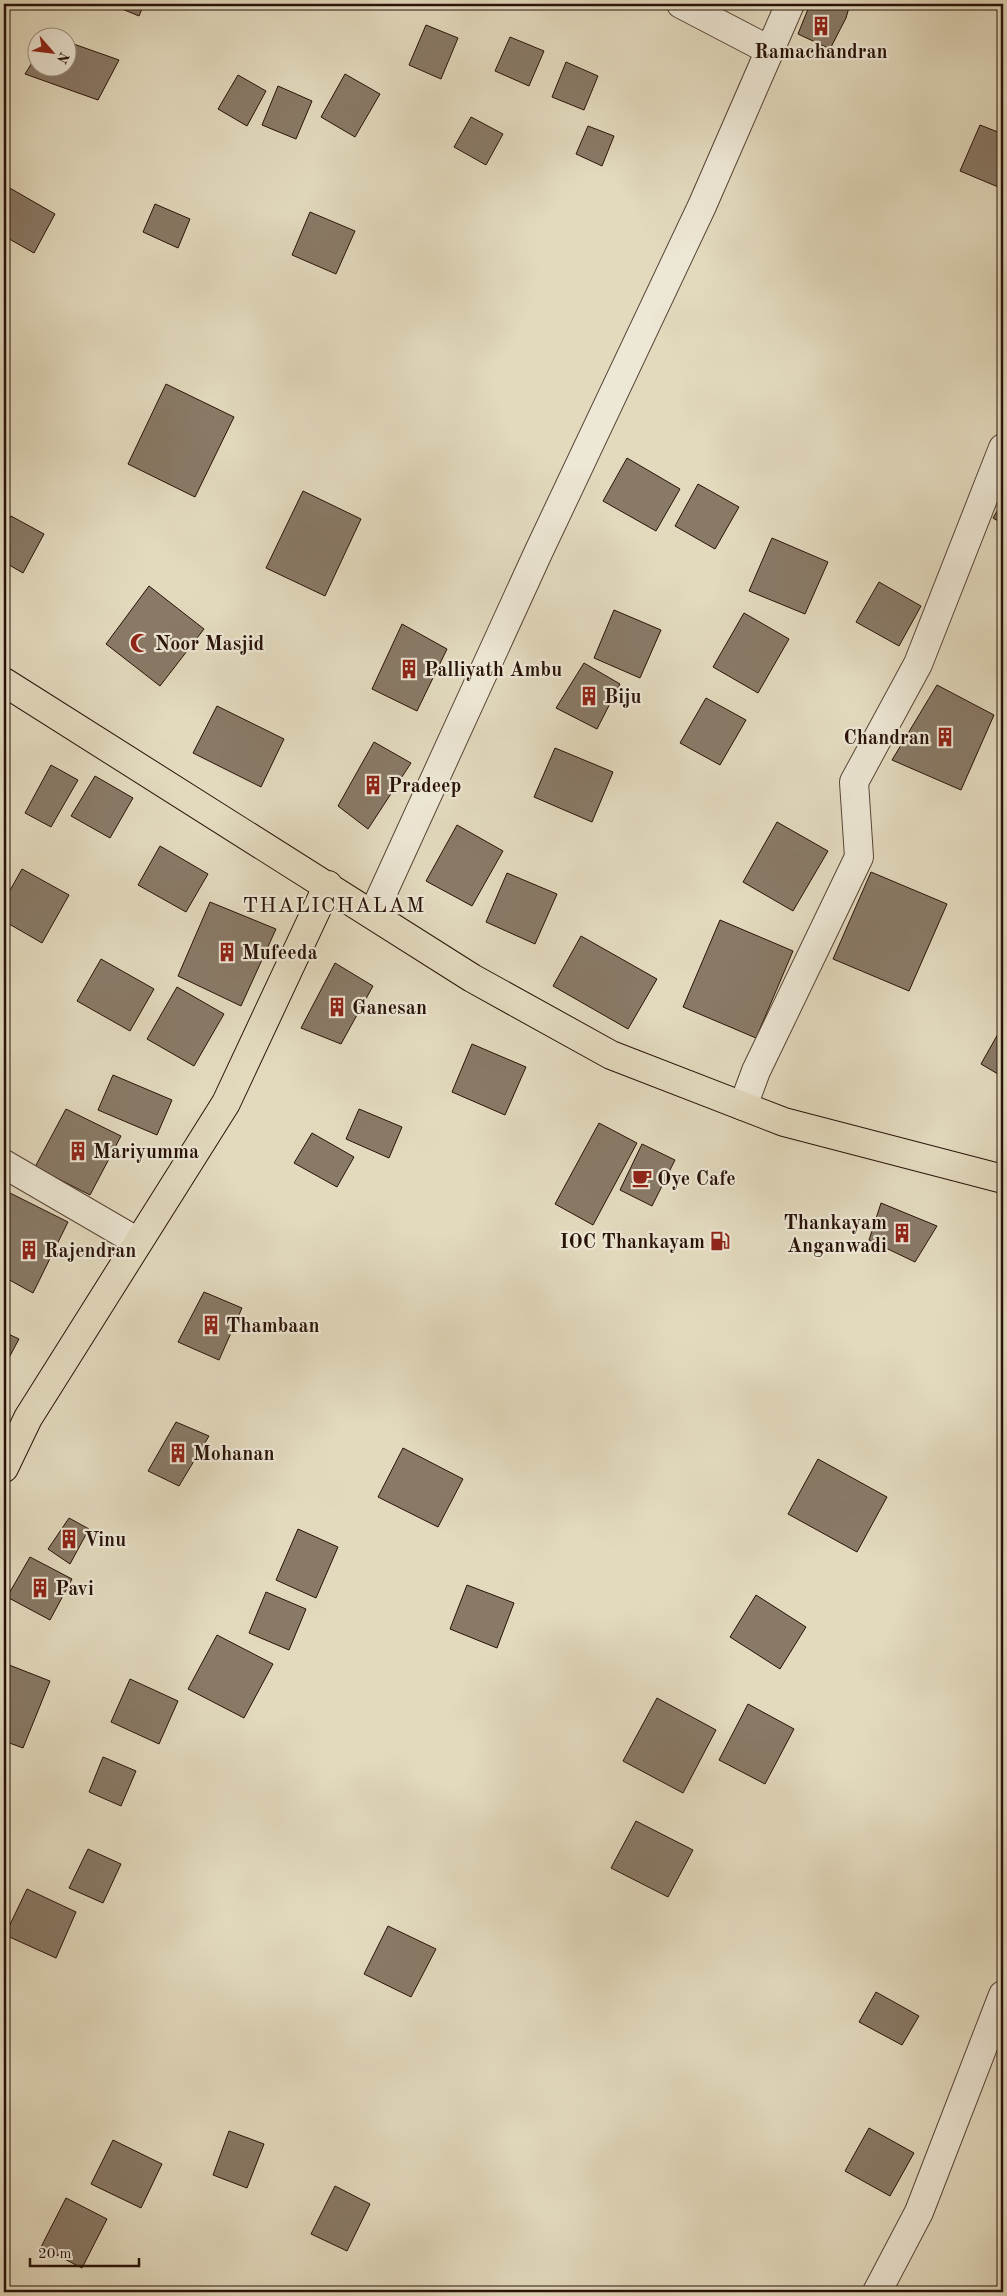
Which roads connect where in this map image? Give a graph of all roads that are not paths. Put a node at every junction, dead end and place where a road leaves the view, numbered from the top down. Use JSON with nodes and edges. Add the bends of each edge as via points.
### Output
{"nodes":[{"id":1,"x":681,"y":4,"type":"edge"},
{"id":2,"x":790,"y":4,"type":"edge"},
{"id":3,"x":769,"y":50,"type":"junction"},
{"id":4,"x":1003,"y":448,"type":"edge"},
{"id":5,"x":4,"y":682,"type":"edge"},
{"id":6,"x":328,"y":885,"type":"junction"},
{"id":7,"x":373,"y":914,"type":"junction"},
{"id":8,"x":742,"y":1106,"type":"junction"},
{"id":9,"x":4,"y":1164,"type":"edge"},
{"id":10,"x":1003,"y":1179,"type":"edge"},
{"id":11,"x":138,"y":1242,"type":"junction"},
{"id":12,"x":4,"y":1468,"type":"edge"},
{"id":13,"x":1003,"y":1995,"type":"edge"},
{"id":14,"x":877,"y":2292,"type":"edge"}],
"edges":[{"from":1,"to":3,"type":"street"},
{"from":2,"to":3,"type":"street"},
{"from":3,"to":7,"type":"street","via":[[702,206]]},
{"from":4,"to":8,"type":"street","via":[[918,664],[854,782],[859,857]]},
{"from":5,"to":6,"type":"main road"},
{"from":6,"to":7,"type":"main road"},
{"from":6,"to":11,"type":"main road","via":[[226,1103]]},
{"from":7,"to":8,"type":"main road","via":[[472,978],[611,1055]]},
{"from":8,"to":10,"type":"main road","via":[[784,1122]]},
{"from":9,"to":11,"type":"street"},
{"from":11,"to":12,"type":"main road","via":[[28,1418]]},
{"from":13,"to":14,"type":"street","via":[[919,2212]]}]}
